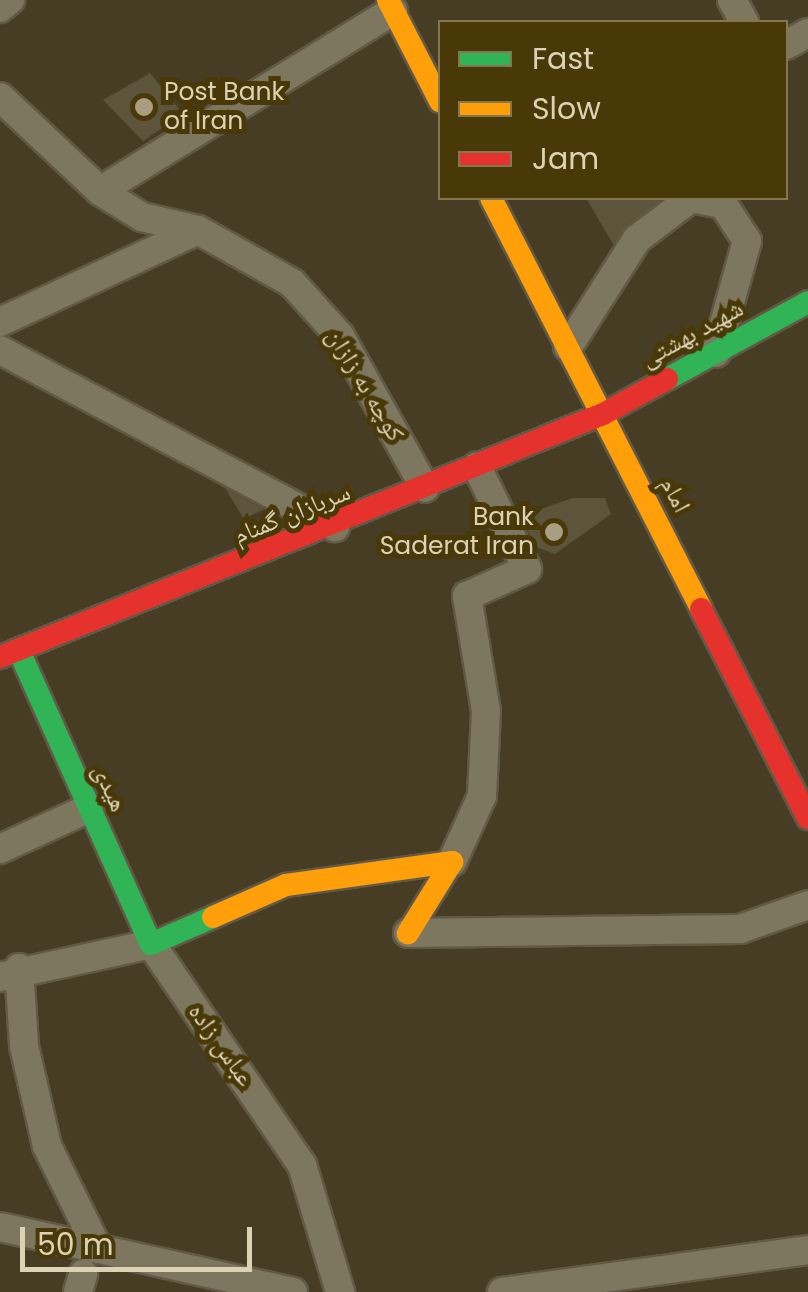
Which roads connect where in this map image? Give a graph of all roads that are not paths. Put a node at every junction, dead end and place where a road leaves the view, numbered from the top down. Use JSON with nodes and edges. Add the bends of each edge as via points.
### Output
{"nodes":[{"id":1,"x":10,"y":0,"type":"edge"},
{"id":2,"x":391,"y":5,"type":"edge"},
{"id":3,"x":0,"y":8,"type":"edge"},
{"id":4,"x":0,"y":97,"type":"edge"},
{"id":5,"x":438,"y":97,"type":"edge"},
{"id":6,"x":100,"y":191,"type":"junction"},
{"id":7,"x":491,"y":200,"type":"edge"},
{"id":8,"x":687,"y":200,"type":"edge"},
{"id":9,"x":709,"y":200,"type":"edge"},
{"id":10,"x":198,"y":230,"type":"junction"},
{"id":11,"x":808,"y":302,"type":"edge"},
{"id":12,"x":0,"y":322,"type":"edge"},
{"id":13,"x":568,"y":347,"type":"junction"},
{"id":14,"x":0,"y":350,"type":"edge"},
{"id":15,"x":716,"y":352,"type":"junction"},
{"id":16,"x":603,"y":414,"type":"junction"},
{"id":17,"x":477,"y":467,"type":"junction"},
{"id":18,"x":425,"y":488,"type":"junction"},
{"id":19,"x":335,"y":527,"type":"junction"},
{"id":20,"x":10,"y":655,"type":"edge"},
{"id":21,"x":89,"y":808,"type":"junction"},
{"id":22,"x":808,"y":818,"type":"edge"},
{"id":23,"x":0,"y":850,"type":"edge"},
{"id":24,"x":452,"y":862,"type":"junction"},
{"id":25,"x":808,"y":904,"type":"edge"},
{"id":26,"x":408,"y":933,"type":"joint"},
{"id":27,"x":151,"y":944,"type":"junction"},
{"id":28,"x":10,"y":972,"type":"edge"},
{"id":29,"x":0,"y":1228,"type":"edge"},
{"id":30,"x":98,"y":1249,"type":"junction"},
{"id":31,"x":808,"y":1250,"type":"edge"},
{"id":32,"x":293,"y":1292,"type":"edge"},
{"id":33,"x":340,"y":1292,"type":"edge"},
{"id":34,"x":502,"y":1292,"type":"edge"}],
"edges":[{"from":1,"to":3,"type":"street"},
{"from":2,"to":5,"type":"street"},
{"from":2,"to":6,"type":"street"},
{"from":4,"to":6,"type":"street","name":"کوچه به زازان"},
{"from":6,"to":10,"type":"street","name":"کوچه به زازان","via":[[142,216]]},
{"from":7,"to":13,"type":"street","name":"امام"},
{"from":8,"to":13,"type":"street","via":[[638,238]]},
{"from":9,"to":15,"type":"street","via":[[724,204],[747,241]]},
{"from":10,"to":12,"type":"street"},
{"from":10,"to":18,"type":"street","name":"کوچه به زازان","via":[[292,283],[340,336]]},
{"from":11,"to":15,"type":"street","name":"شهید بهشتی"},
{"from":13,"to":16,"type":"street","name":"امام"},
{"from":14,"to":19,"type":"street"},
{"from":15,"to":16,"type":"street","name":"شهید بهشتی"},
{"from":16,"to":17,"type":"street","name":"سربازان گمنام"},
{"from":16,"to":22,"type":"street","name":"امام"},
{"from":17,"to":18,"type":"street","name":"سربازان گمنام"},
{"from":17,"to":24,"type":"street","via":[[527,569],[467,596],[486,711],[482,796]]},
{"from":18,"to":19,"type":"street","name":"سربازان گمنام"},
{"from":19,"to":20,"type":"street","name":"سربازان گمنام"},
{"from":20,"to":21,"type":"street","name":"هیدی"},
{"from":21,"to":23,"type":"street"},
{"from":21,"to":27,"type":"street","name":"هیدی"},
{"from":24,"to":26,"type":"street"},
{"from":24,"to":27,"type":"street","via":[[286,885]]},
{"from":25,"to":26,"type":"street","via":[[740,929]]},
{"from":27,"to":28,"type":"street"},
{"from":27,"to":33,"type":"street","name":"عباس زاده","via":[[302,1165]]},
{"from":28,"to":30,"type":"street","via":[[47,1146]]},
{"from":29,"to":30,"type":"street"},
{"from":30,"to":32,"type":"street"},
{"from":31,"to":34,"type":"street"}]}
